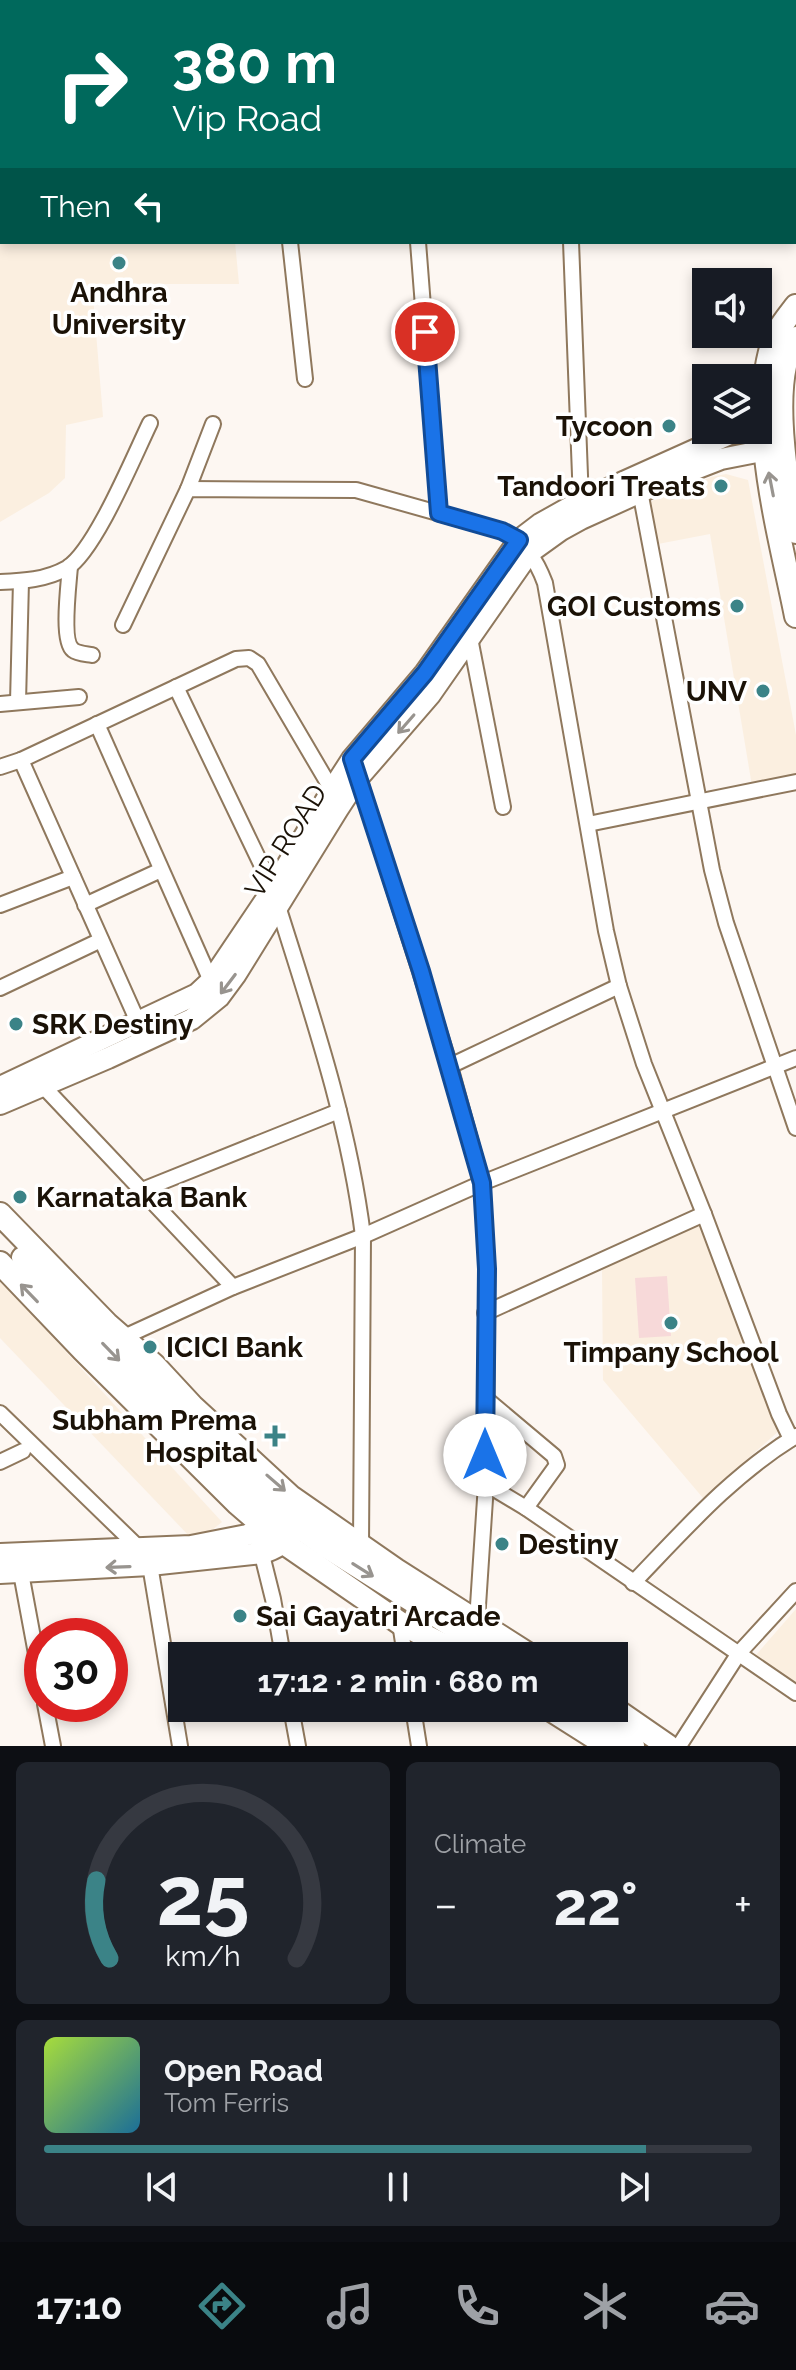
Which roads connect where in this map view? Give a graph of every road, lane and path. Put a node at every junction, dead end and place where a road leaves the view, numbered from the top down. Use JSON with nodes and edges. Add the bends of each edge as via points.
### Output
{"nodes":[{"id":1,"x":290,"y":244,"type":"edge"},
{"id":2,"x":418,"y":244,"type":"edge"},
{"id":3,"x":571,"y":244,"type":"edge"},
{"id":4,"x":796,"y":306,"type":"edge"},
{"id":5,"x":796,"y":338,"type":"edge"},
{"id":6,"x":768,"y":364,"type":"edge"},
{"id":7,"x":305,"y":379,"type":"dead end"},
{"id":8,"x":772,"y":410,"type":"edge"},
{"id":9,"x":150,"y":423,"type":"dead end"},
{"id":10,"x":213,"y":424,"type":"dead end"},
{"id":11,"x":772,"y":440,"type":"edge"},
{"id":12,"x":708,"y":444,"type":"edge"},
{"id":13,"x":774,"y":448,"type":"junction"},
{"id":14,"x":188,"y":489,"type":"junction"},
{"id":15,"x":640,"y":491,"type":"junction"},
{"id":16,"x":581,"y":501,"type":"junction"},
{"id":17,"x":439,"y":513,"type":"junction"},
{"id":18,"x":796,"y":532,"type":"edge"},
{"id":19,"x":524,"y":547,"type":"junction"},
{"id":20,"x":70,"y":566,"type":"junction"},
{"id":21,"x":21,"y":581,"type":"junction"},
{"id":22,"x":0,"y":582,"type":"edge"},
{"id":23,"x":796,"y":616,"type":"edge"},
{"id":24,"x":123,"y":625,"type":"dead end"},
{"id":25,"x":470,"y":638,"type":"junction"},
{"id":26,"x":92,"y":655,"type":"dead end"},
{"id":27,"x":176,"y":687,"type":"junction"},
{"id":28,"x":79,"y":697,"type":"dead end"},
{"id":29,"x":18,"y":702,"type":"junction"},
{"id":30,"x":0,"y":704,"type":"edge"},
{"id":31,"x":97,"y":724,"type":"junction"},
{"id":32,"x":21,"y":760,"type":"junction"},
{"id":33,"x":0,"y":767,"type":"edge"},
{"id":34,"x":356,"y":768,"type":"junction"},
{"id":35,"x":796,"y":782,"type":"edge"},
{"id":36,"x":332,"y":790,"type":"junction"},
{"id":37,"x":699,"y":802,"type":"junction"},
{"id":38,"x":503,"y":807,"type":"dead end"},
{"id":39,"x":588,"y":824,"type":"junction"},
{"id":40,"x":161,"y":870,"type":"junction"},
{"id":41,"x":73,"y":877,"type":"junction"},
{"id":42,"x":275,"y":898,"type":"junction"},
{"id":43,"x":0,"y":905,"type":"edge"},
{"id":44,"x":85,"y":905,"type":"junction"},
{"id":45,"x":101,"y":940,"type":"junction"},
{"id":46,"x":211,"y":981,"type":"junction"},
{"id":47,"x":619,"y":986,"type":"junction"},
{"id":48,"x":0,"y":988,"type":"edge"},
{"id":49,"x":138,"y":1022,"type":"junction"},
{"id":50,"x":796,"y":1058,"type":"edge"},
{"id":51,"x":450,"y":1066,"type":"junction"},
{"id":52,"x":775,"y":1067,"type":"junction"},
{"id":53,"x":42,"y":1085,"type":"junction"},
{"id":54,"x":0,"y":1087,"type":"edge"},
{"id":55,"x":0,"y":1104,"type":"edge"},
{"id":56,"x":339,"y":1111,"type":"junction"},
{"id":57,"x":661,"y":1111,"type":"junction"},
{"id":58,"x":796,"y":1128,"type":"edge"},
{"id":59,"x":482,"y":1183,"type":"junction"},
{"id":60,"x":142,"y":1190,"type":"junction"},
{"id":61,"x":0,"y":1214,"type":"edge"},
{"id":62,"x":704,"y":1214,"type":"junction"},
{"id":63,"x":0,"y":1234,"type":"edge"},
{"id":64,"x":363,"y":1236,"type":"junction"},
{"id":65,"x":0,"y":1263,"type":"edge"},
{"id":66,"x":233,"y":1287,"type":"junction"},
{"id":67,"x":485,"y":1313,"type":"junction"},
{"id":68,"x":124,"y":1337,"type":"junction"},
{"id":69,"x":485,"y":1398,"type":"junction"},
{"id":70,"x":0,"y":1413,"type":"edge"},
{"id":71,"x":794,"y":1438,"type":"edge"},
{"id":72,"x":23,"y":1451,"type":"dead end"},
{"id":73,"x":0,"y":1462,"type":"edge"},
{"id":74,"x":486,"y":1484,"type":"junction"},
{"id":75,"x":526,"y":1508,"type":"junction"},
{"id":76,"x":267,"y":1524,"type":"junction"},
{"id":77,"x":291,"y":1535,"type":"junction"},
{"id":78,"x":361,"y":1546,"type":"junction"},
{"id":79,"x":262,"y":1553,"type":"junction"},
{"id":80,"x":0,"y":1554,"type":"edge"},
{"id":81,"x":145,"y":1557,"type":"junction"},
{"id":82,"x":0,"y":1573,"type":"edge"},
{"id":83,"x":21,"y":1573,"type":"junction"},
{"id":84,"x":633,"y":1583,"type":"junction"},
{"id":85,"x":796,"y":1591,"type":"edge"},
{"id":86,"x":29,"y":1618,"type":"edge"},
{"id":87,"x":477,"y":1621,"type":"junction"},
{"id":88,"x":400,"y":1623,"type":"junction"},
{"id":89,"x":280,"y":1642,"type":"edge"},
{"id":90,"x":403,"y":1642,"type":"edge"},
{"id":91,"x":437,"y":1642,"type":"edge"},
{"id":92,"x":476,"y":1642,"type":"edge"},
{"id":93,"x":509,"y":1642,"type":"edge"},
{"id":94,"x":739,"y":1653,"type":"junction"},
{"id":95,"x":796,"y":1693,"type":"edge"},
{"id":96,"x":628,"y":1718,"type":"edge"},
{"id":97,"x":48,"y":1722,"type":"edge"},
{"id":98,"x":294,"y":1722,"type":"edge"},
{"id":99,"x":415,"y":1722,"type":"edge"},
{"id":100,"x":570,"y":1722,"type":"edge"},
{"id":101,"x":597,"y":1722,"type":"edge"},
{"id":102,"x":53,"y":1746,"type":"edge"},
{"id":103,"x":180,"y":1746,"type":"edge"},
{"id":104,"x":298,"y":1746,"type":"edge"},
{"id":105,"x":419,"y":1746,"type":"edge"},
{"id":106,"x":608,"y":1746,"type":"edge"},
{"id":107,"x":633,"y":1746,"type":"edge"},
{"id":108,"x":668,"y":1746,"type":"edge"},
{"id":109,"x":679,"y":1746,"type":"edge"}],
"edges":[{"from":1,"to":7,"type":"street"},
{"from":2,"to":17,"type":"street"},
{"from":3,"to":16,"type":"street"},
{"from":4,"to":6,"type":"main road","via":[[776,334]]},
{"from":5,"to":8,"type":"main road"},
{"from":9,"to":20,"type":"street","via":[[97,531]]},
{"from":10,"to":14,"type":"street"},
{"from":11,"to":13,"type":"main road"},
{"from":12,"to":16,"type":"main road","name":"VIP ROAD"},
{"from":13,"to":15,"type":"main road","name":"VIP ROAD","via":[[721,459]]},
{"from":13,"to":18,"type":"main road"},
{"from":23,"to":13,"type":"main road","one_way":true},
{"from":14,"to":17,"type":"street","via":[[344,489]]},
{"from":14,"to":24,"type":"street"},
{"from":15,"to":19,"type":"main road","name":"VIP ROAD"},
{"from":15,"to":37,"type":"street"},
{"from":16,"to":19,"type":"main road","name":"VIP ROAD","via":[[540,524]]},
{"from":17,"to":19,"type":"street","via":[[502,531]]},
{"from":19,"to":25,"type":"main road","name":"VIP ROAD"},
{"from":19,"to":34,"type":"main road","name":"VIP ROAD"},
{"from":19,"to":39,"type":"street","via":[[545,583]]},
{"from":20,"to":21,"type":"street"},
{"from":20,"to":26,"type":"street","via":[[68,642],[71,649]]},
{"from":21,"to":22,"type":"street"},
{"from":21,"to":29,"type":"street"},
{"from":25,"to":34,"type":"main road","name":"VIP ROAD","one_way":true,"via":[[430,695]]},
{"from":25,"to":38,"type":"street"},
{"from":27,"to":31,"type":"street"},
{"from":27,"to":36,"type":"street","via":[[249,658],[258,664]]},
{"from":27,"to":42,"type":"street"},
{"from":28,"to":29,"type":"street"},
{"from":29,"to":30,"type":"street"},
{"from":31,"to":32,"type":"street"},
{"from":31,"to":40,"type":"street"},
{"from":32,"to":33,"type":"street"},
{"from":32,"to":41,"type":"street"},
{"from":34,"to":36,"type":"main road","name":"VIP ROAD"},
{"from":34,"to":42,"type":"main road","name":"VIP ROAD","via":[[338,809]]},
{"from":34,"to":51,"type":"street"},
{"from":35,"to":37,"type":"street"},
{"from":36,"to":42,"type":"main road","name":"VIP ROAD"},
{"from":37,"to":39,"type":"street"},
{"from":37,"to":52,"type":"street","via":[[726,923]]},
{"from":39,"to":47,"type":"street"},
{"from":40,"to":44,"type":"street"},
{"from":40,"to":46,"type":"street"},
{"from":41,"to":43,"type":"street"},
{"from":41,"to":44,"type":"street"},
{"from":42,"to":46,"type":"main road","name":"VIP ROAD"},
{"from":42,"to":53,"type":"main road","name":"VIP ROAD","one_way":true,"via":[[236,974],[207,1009]]},
{"from":42,"to":56,"type":"street"},
{"from":44,"to":45,"type":"street"},
{"from":45,"to":48,"type":"street"},
{"from":45,"to":49,"type":"street"},
{"from":46,"to":49,"type":"main road","name":"VIP ROAD","via":[[197,994]]},
{"from":47,"to":51,"type":"street"},
{"from":47,"to":57,"type":"street"},
{"from":49,"to":54,"type":"main road","name":"VIP ROAD"},
{"from":50,"to":52,"type":"street"},
{"from":51,"to":59,"type":"street"},
{"from":52,"to":57,"type":"street"},
{"from":52,"to":58,"type":"street"},
{"from":53,"to":55,"type":"main road","name":"VIP ROAD"},
{"from":53,"to":60,"type":"street"},
{"from":56,"to":60,"type":"street"},
{"from":56,"to":64,"type":"street"},
{"from":57,"to":59,"type":"street"},
{"from":57,"to":62,"type":"street"},
{"from":59,"to":64,"type":"street"},
{"from":59,"to":67,"type":"street"},
{"from":60,"to":66,"type":"street"},
{"from":61,"to":68,"type":"main road"},
{"from":62,"to":67,"type":"street"},
{"from":62,"to":71,"type":"street","via":[[779,1414]]},
{"from":63,"to":76,"type":"main road","one_way":true,"via":[[189,1432]]},
{"from":64,"to":66,"type":"street"},
{"from":64,"to":78,"type":"street"},
{"from":76,"to":65,"type":"main road","one_way":true,"via":[[238,1504]]},
{"from":66,"to":68,"type":"street"},
{"from":67,"to":69,"type":"street"},
{"from":68,"to":78,"type":"main road","one_way":true,"via":[[241,1453],[307,1510]]},
{"from":69,"to":74,"type":"street"},
{"from":69,"to":75,"type":"street","via":[[554,1456],[553,1473]]},
{"from":70,"to":81,"type":"street"},
{"from":71,"to":84,"type":"street","via":[[732,1483]]},
{"from":72,"to":73,"type":"street"},
{"from":74,"to":75,"type":"street"},
{"from":74,"to":87,"type":"street"},
{"from":75,"to":84,"type":"street"},
{"from":76,"to":77,"type":"main road"},
{"from":76,"to":79,"type":"street"},
{"from":76,"to":81,"type":"main road"},
{"from":77,"to":79,"type":"main road"},
{"from":77,"to":88,"type":"main road"},
{"from":77,"to":92,"type":"main road","one_way":true},
{"from":78,"to":87,"type":"main road"},
{"from":79,"to":81,"type":"main road"},
{"from":79,"to":89,"type":"street"},
{"from":80,"to":81,"type":"main road"},
{"from":81,"to":83,"type":"main road","one_way":true},
{"from":81,"to":103,"type":"street"},
{"from":82,"to":83,"type":"main road"},
{"from":83,"to":86,"type":"street"},
{"from":84,"to":94,"type":"street"},
{"from":85,"to":94,"type":"street"},
{"from":87,"to":93,"type":"main road"},
{"from":88,"to":90,"type":"street"},
{"from":88,"to":91,"type":"main road"},
{"from":94,"to":95,"type":"street"},
{"from":94,"to":109,"type":"street"},
{"from":96,"to":108,"type":"main road"},
{"from":97,"to":102,"type":"street"},
{"from":98,"to":104,"type":"street"},
{"from":99,"to":105,"type":"street"},
{"from":100,"to":106,"type":"main road"},
{"from":101,"to":107,"type":"main road"}]}
